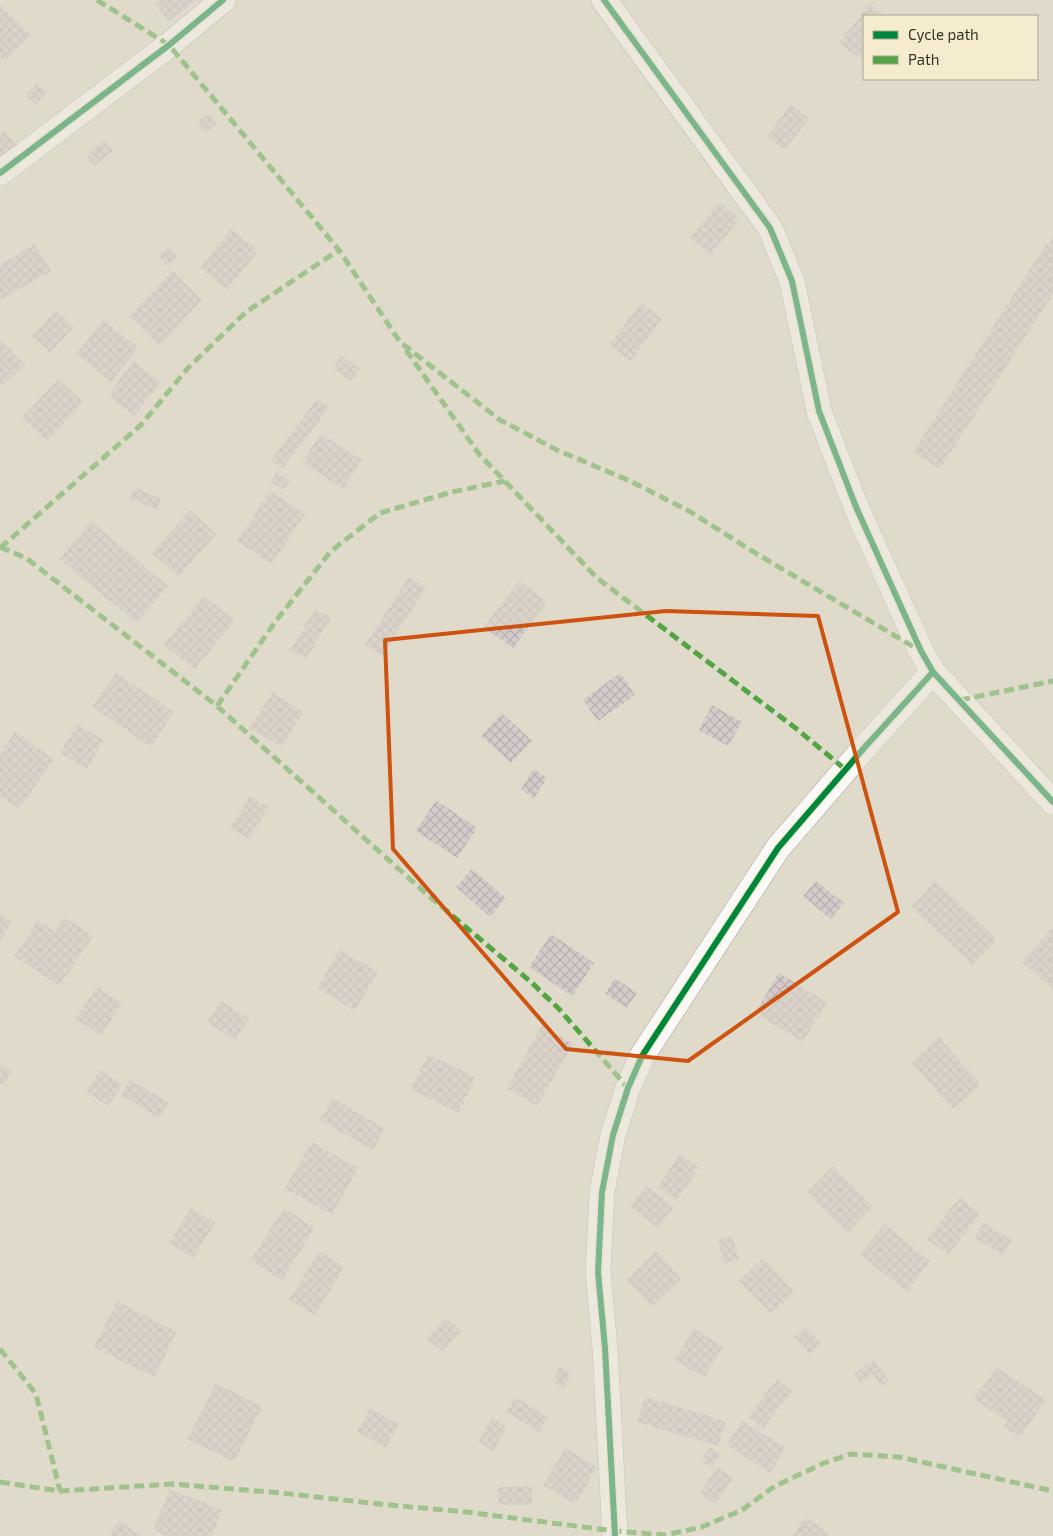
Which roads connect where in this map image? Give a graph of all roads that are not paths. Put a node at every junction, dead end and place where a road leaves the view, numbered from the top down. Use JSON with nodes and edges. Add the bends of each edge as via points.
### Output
{"nodes":[{"id":1,"x":223,"y":0,"type":"edge"},
{"id":2,"x":604,"y":0,"type":"edge"},
{"id":3,"x":0,"y":173,"type":"edge"},
{"id":4,"x":933,"y":672,"type":"junction"},
{"id":5,"x":1053,"y":802,"type":"edge"},
{"id":6,"x":616,"y":1536,"type":"edge"}],
"edges":[{"from":1,"to":3,"type":"street"},
{"from":2,"to":4,"type":"street","via":[[770,228],[792,281],[819,411],[856,507]]},
{"from":4,"to":5,"type":"street"},
{"from":4,"to":6,"type":"street","via":[[778,848],[642,1056],[628,1088],[613,1135],[602,1192],[598,1272]]}]}
